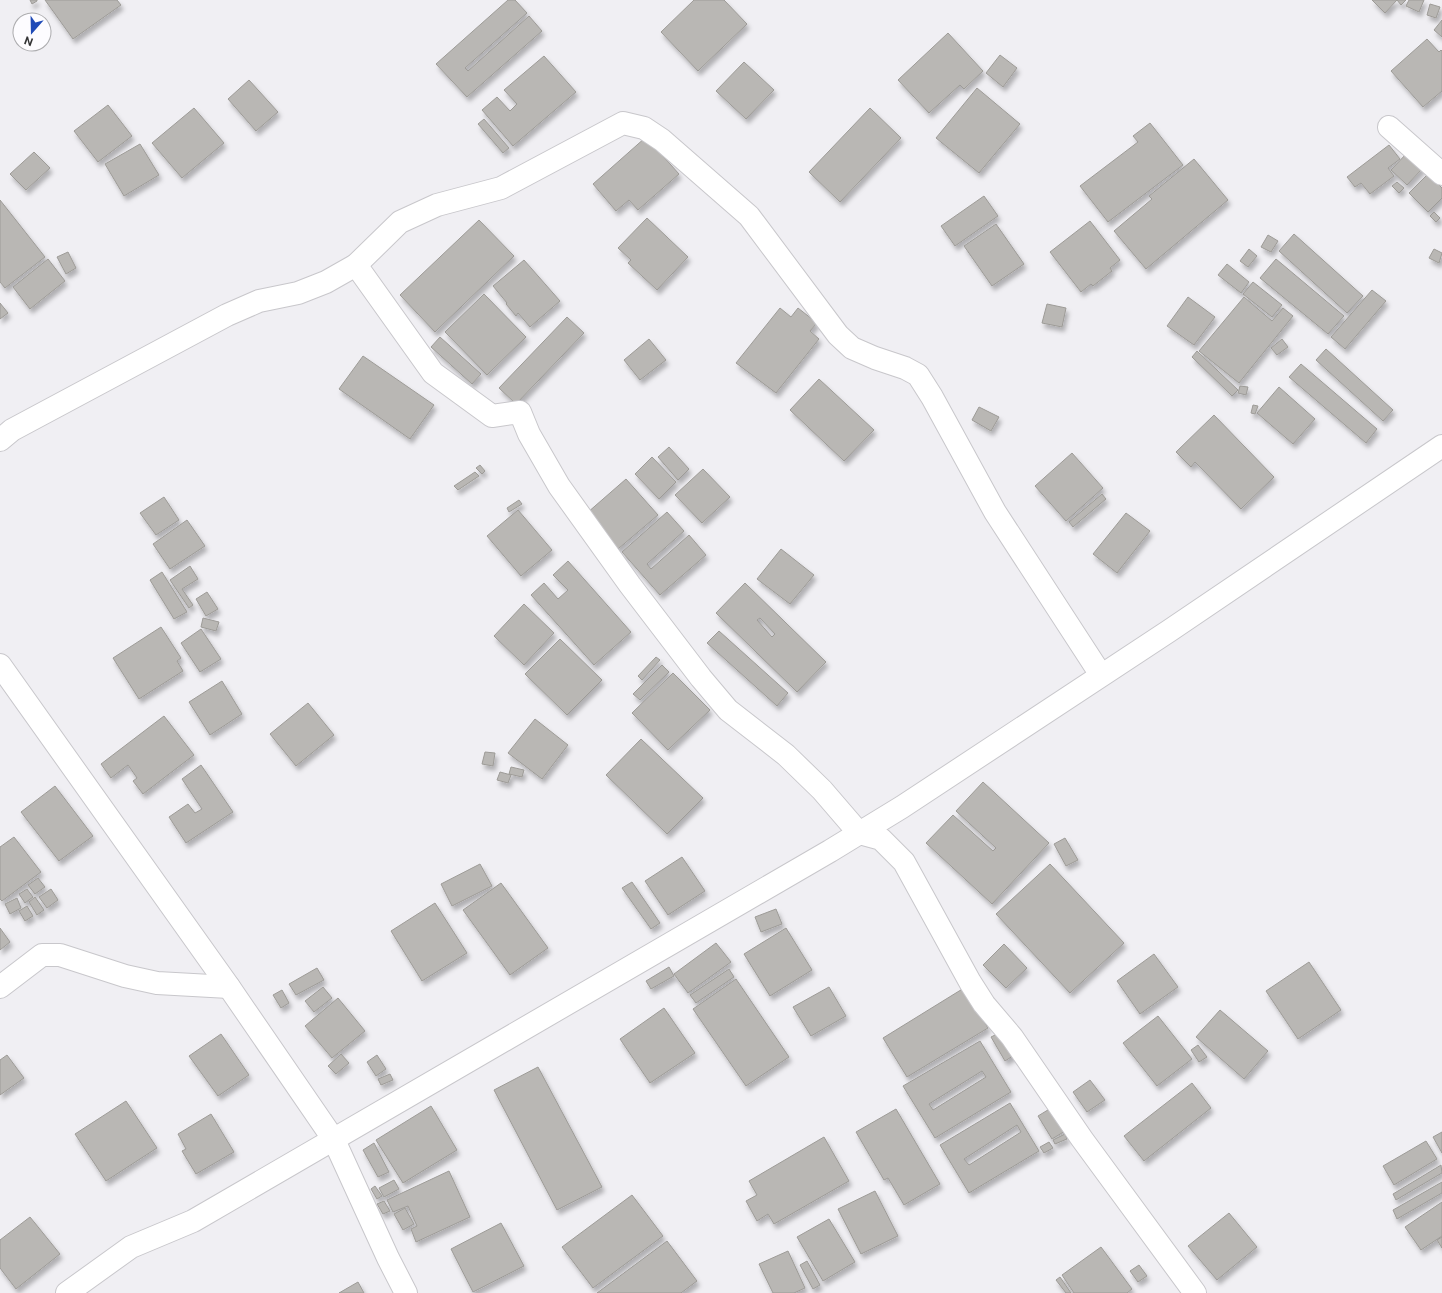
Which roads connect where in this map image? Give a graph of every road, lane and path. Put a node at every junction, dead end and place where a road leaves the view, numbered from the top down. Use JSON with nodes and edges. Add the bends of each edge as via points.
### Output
{"nodes":[{"id":1,"x":1389,"y":127,"type":"dead end"},
{"id":2,"x":1442,"y":174,"type":"edge"},
{"id":3,"x":356,"y":265,"type":"junction"},
{"id":4,"x":0,"y":440,"type":"edge"},
{"id":5,"x":1442,"y":446,"type":"edge"},
{"id":6,"x":0,"y":666,"type":"edge"},
{"id":7,"x":1101,"y":675,"type":"junction"},
{"id":8,"x":859,"y":833,"type":"junction"},
{"id":9,"x":0,"y":987,"type":"edge"},
{"id":10,"x":229,"y":987,"type":"junction"},
{"id":11,"x":334,"y":1140,"type":"junction"},
{"id":12,"x":67,"y":1293,"type":"edge"},
{"id":13,"x":406,"y":1293,"type":"edge"},
{"id":14,"x":1195,"y":1293,"type":"edge"}],
"edges":[{"from":1,"to":2,"type":"street"},
{"from":3,"to":4,"type":"street","via":[[326,282],[298,293],[259,301],[227,315],[12,430]]},
{"from":3,"to":7,"type":"street","via":[[400,222],[437,205],[501,188],[623,123],[644,128],[662,140],[750,216],[838,335],[852,348],[918,375],[995,512]]},
{"from":3,"to":8,"type":"street","via":[[433,373],[492,416],[520,412],[529,434],[559,486],[701,678],[728,710],[786,755],[822,790]]},
{"from":5,"to":7,"type":"street"},
{"from":6,"to":10,"type":"street"},
{"from":7,"to":8,"type":"street"},
{"from":8,"to":11,"type":"street"},
{"from":8,"to":14,"type":"street","via":[[881,839],[904,862],[984,1004],[1012,1037],[1082,1139]]},
{"from":9,"to":10,"type":"street","via":[[42,955],[60,955],[157,983]]},
{"from":10,"to":11,"type":"street"},
{"from":11,"to":12,"type":"street","via":[[193,1221],[132,1247]]},
{"from":11,"to":13,"type":"street"}]}
